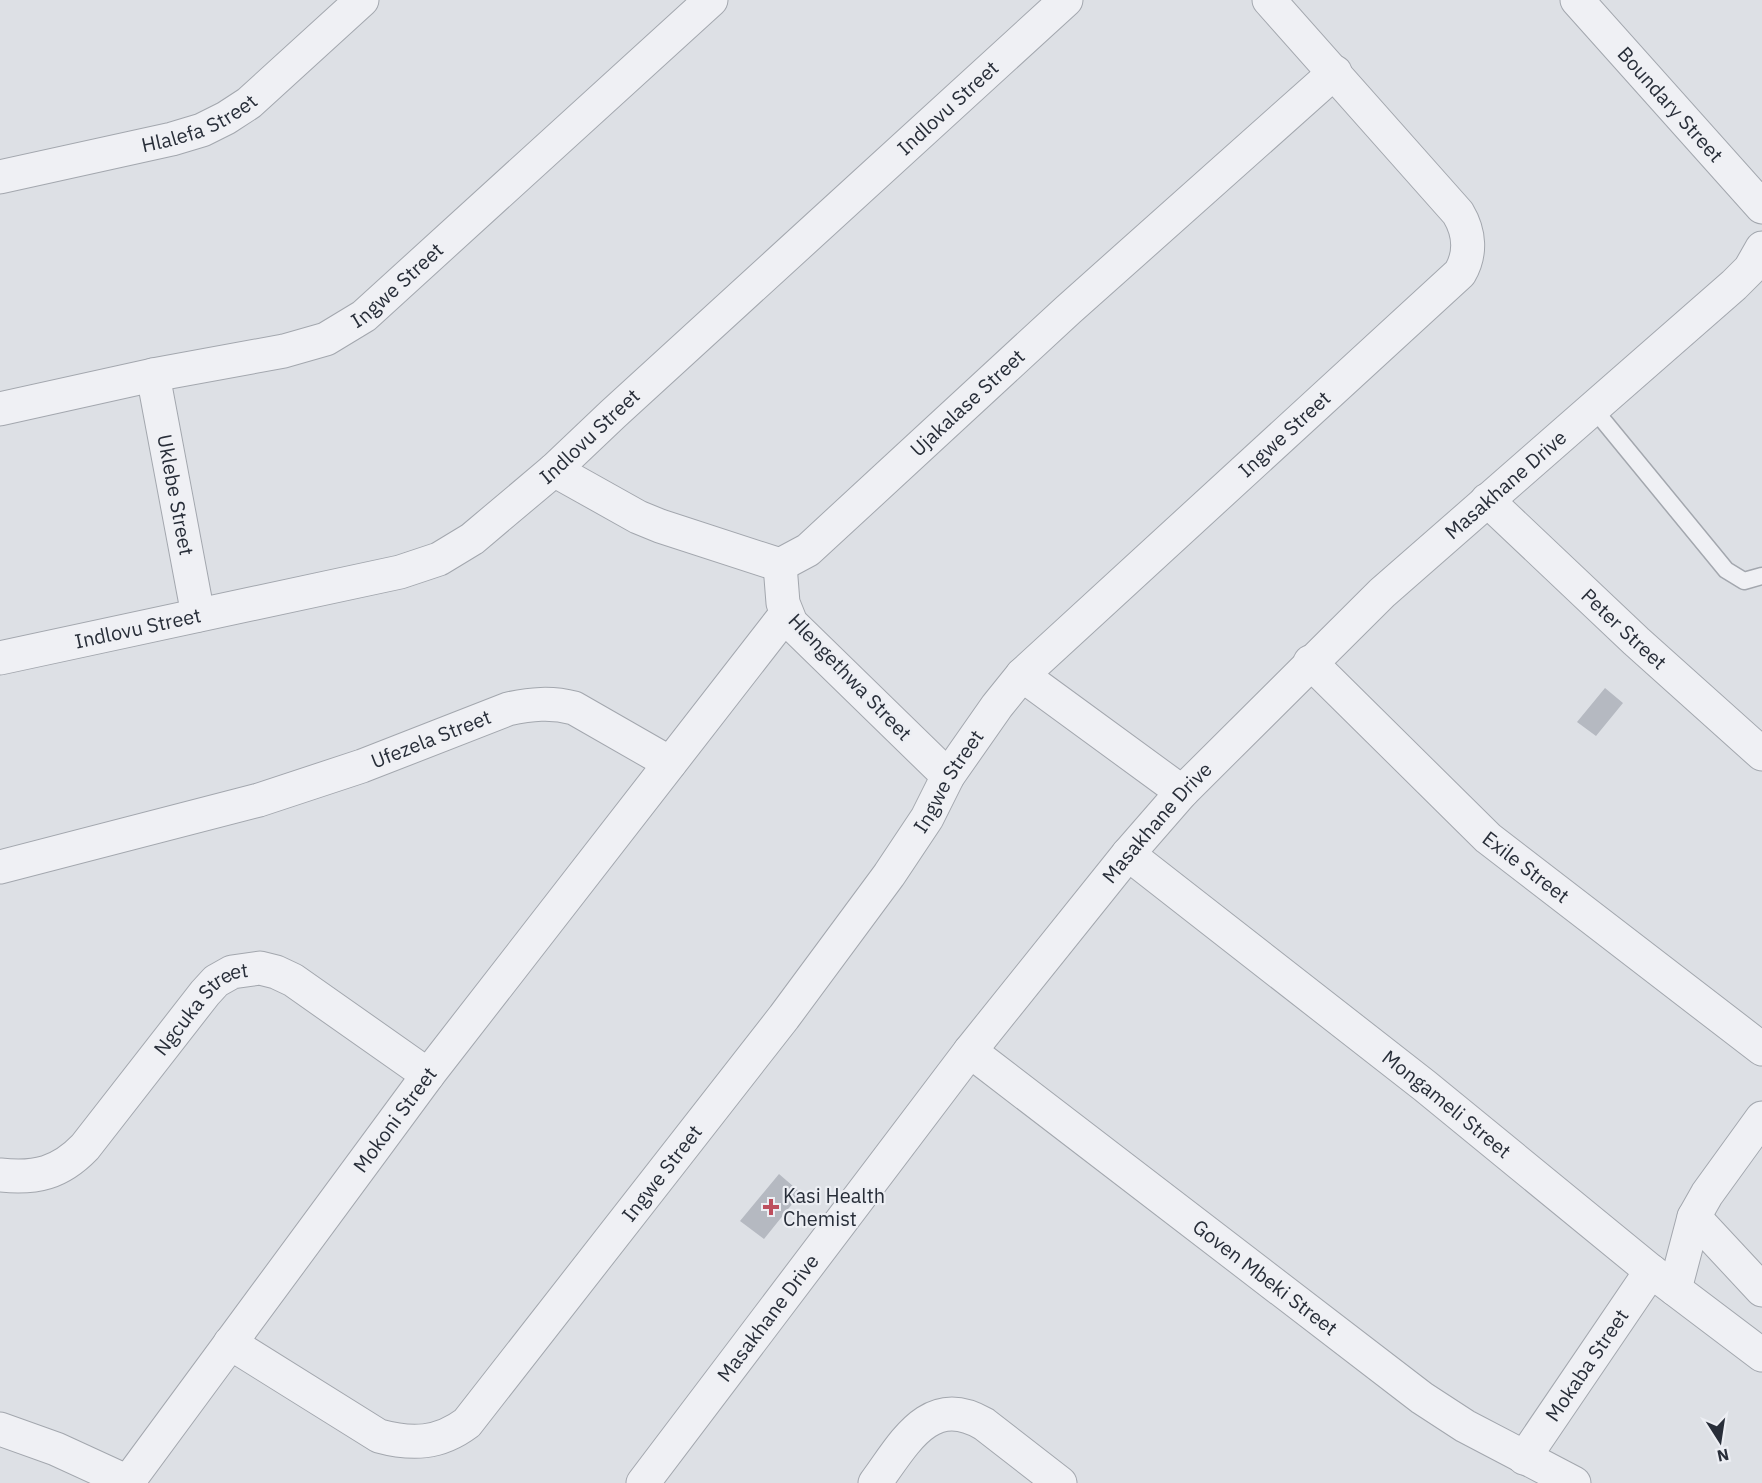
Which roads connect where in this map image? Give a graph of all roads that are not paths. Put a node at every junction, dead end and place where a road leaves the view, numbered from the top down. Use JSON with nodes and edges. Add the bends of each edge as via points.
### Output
{"nodes":[{"id":1,"x":362,"y":0,"type":"edge"},
{"id":2,"x":711,"y":0,"type":"edge"},
{"id":3,"x":1066,"y":0,"type":"edge"},
{"id":4,"x":1269,"y":0,"type":"edge"},
{"id":5,"x":1577,"y":0,"type":"edge"},
{"id":6,"x":1335,"y":72,"type":"junction"},
{"id":7,"x":0,"y":177,"type":"edge"},
{"id":8,"x":1762,"y":207,"type":"edge"},
{"id":9,"x":1762,"y":248,"type":"edge"},
{"id":10,"x":153,"y":375,"type":"junction"},
{"id":11,"x":1593,"y":408,"type":"junction"},
{"id":12,"x":0,"y":409,"type":"edge"},
{"id":13,"x":554,"y":470,"type":"junction"},
{"id":14,"x":1487,"y":500,"type":"junction"},
{"id":15,"x":780,"y":565,"type":"junction"},
{"id":16,"x":1762,"y":576,"type":"edge"},
{"id":17,"x":786,"y":614,"type":"junction"},
{"id":18,"x":198,"y":615,"type":"junction"},
{"id":19,"x":0,"y":658,"type":"edge"},
{"id":20,"x":1310,"y":662,"type":"junction"},
{"id":21,"x":1022,"y":675,"type":"junction"},
{"id":22,"x":1762,"y":754,"type":"edge"},
{"id":23,"x":670,"y":764,"type":"junction"},
{"id":24,"x":948,"y":776,"type":"junction"},
{"id":25,"x":1182,"y":792,"type":"junction"},
{"id":26,"x":1128,"y":854,"type":"junction"},
{"id":27,"x":0,"y":867,"type":"edge"},
{"id":28,"x":1762,"y":1049,"type":"edge"},
{"id":29,"x":970,"y":1052,"type":"junction"},
{"id":30,"x":428,"y":1075,"type":"junction"},
{"id":31,"x":1762,"y":1118,"type":"edge"},
{"id":32,"x":0,"y":1175,"type":"edge"},
{"id":33,"x":1694,"y":1217,"type":"junction"},
{"id":34,"x":1663,"y":1280,"type":"junction"},
{"id":35,"x":1762,"y":1290,"type":"edge"},
{"id":36,"x":230,"y":1343,"type":"junction"},
{"id":37,"x":1762,"y":1355,"type":"edge"},
{"id":38,"x":0,"y":1429,"type":"edge"},
{"id":39,"x":1524,"y":1458,"type":"junction"},
{"id":40,"x":129,"y":1483,"type":"edge"},
{"id":41,"x":643,"y":1483,"type":"edge"},
{"id":42,"x":875,"y":1483,"type":"edge"},
{"id":43,"x":1060,"y":1483,"type":"edge"},
{"id":44,"x":1574,"y":1483,"type":"edge"}],
"edges":[{"from":1,"to":7,"type":"street","name":"Hlalefa Street","via":[[249,103],[202,130]]},
{"from":2,"to":10,"type":"street","name":"Ingwe Street","via":[[363,316],[326,339],[305,345]]},
{"from":3,"to":13,"type":"street","name":"Indlovu Street"},
{"from":4,"to":6,"type":"street","name":"Ingwe Street"},
{"from":5,"to":8,"type":"street","name":"Boundary Street"},
{"from":6,"to":15,"type":"street","name":"Ujakalase Street","via":[[1068,310],[808,550]]},
{"from":6,"to":21,"type":"street","name":"Ingwe Street","via":[[1458,213],[1467,231],[1465,264],[1449,285]]},
{"from":9,"to":11,"type":"street","name":"Masakhane Drive","via":[[1750,269],[1734,285]]},
{"from":10,"to":12,"type":"street","name":"Ingwe Street"},
{"from":10,"to":18,"type":"street","name":"Uklebe Street"},
{"from":11,"to":14,"type":"street","name":"Masakhane Drive"},
{"from":11,"to":16,"type":"lane","via":[[1726,570],[1744,581]]},
{"from":13,"to":15,"type":"street","via":[[638,517]]},
{"from":13,"to":18,"type":"street","name":"Indlovu Street","via":[[472,539],[439,559],[400,572]]},
{"from":14,"to":20,"type":"street","name":"Masakhane Drive"},
{"from":14,"to":22,"type":"street","name":"Peter Street"},
{"from":15,"to":17,"type":"street","name":"Hlengethwa Street"},
{"from":17,"to":23,"type":"street"},
{"from":17,"to":24,"type":"street","name":"Hlengethwa Street"},
{"from":18,"to":19,"type":"street","name":"Indlovu Street"},
{"from":20,"to":25,"type":"street","name":"Masakhane Drive"},
{"from":20,"to":28,"type":"street","name":"Exile Street","via":[[1488,838]]},
{"from":21,"to":24,"type":"street","name":"Ingwe Street"},
{"from":21,"to":25,"type":"street"},
{"from":23,"to":27,"type":"street","name":"Ufezela Street","via":[[574,708],[534,704],[508,709],[362,766],[259,800]]},
{"from":23,"to":30,"type":"street","name":"Mokoni Street"},
{"from":24,"to":36,"type":"street","name":"Ingwe Street","via":[[921,827],[840,942],[467,1423],[455,1432],[422,1443],[379,1436]]},
{"from":25,"to":26,"type":"street","name":"Masakhane Drive"},
{"from":26,"to":29,"type":"street","name":"Masakhane Drive"},
{"from":26,"to":34,"type":"street","name":"Mongameli Street","via":[[1425,1086]]},
{"from":29,"to":39,"type":"street","name":"Goven Mbeki Street","via":[[1422,1398]]},
{"from":29,"to":41,"type":"street","name":"Masakhane Drive"},
{"from":30,"to":32,"type":"street","name":"Ngcuka Street","via":[[292,980],[260,968],[246,968],[216,981],[205,993],[72,1160],[40,1176]]},
{"from":30,"to":36,"type":"street","name":"Mokoni Street"},
{"from":31,"to":33,"type":"street","name":"Mokaba Street"},
{"from":33,"to":34,"type":"street","name":"Mokaba Street"},
{"from":33,"to":35,"type":"street"},
{"from":34,"to":37,"type":"street","name":"Mongameli Street"},
{"from":34,"to":39,"type":"street","name":"Mokaba Street"},
{"from":36,"to":40,"type":"street","name":"Mokoni Street"},
{"from":38,"to":40,"type":"street","via":[[56,1449]]},
{"from":39,"to":44,"type":"street","name":"Goven Mbeki Street"},
{"from":42,"to":43,"type":"street","via":[[922,1425],[950,1412],[984,1424]]}]}
